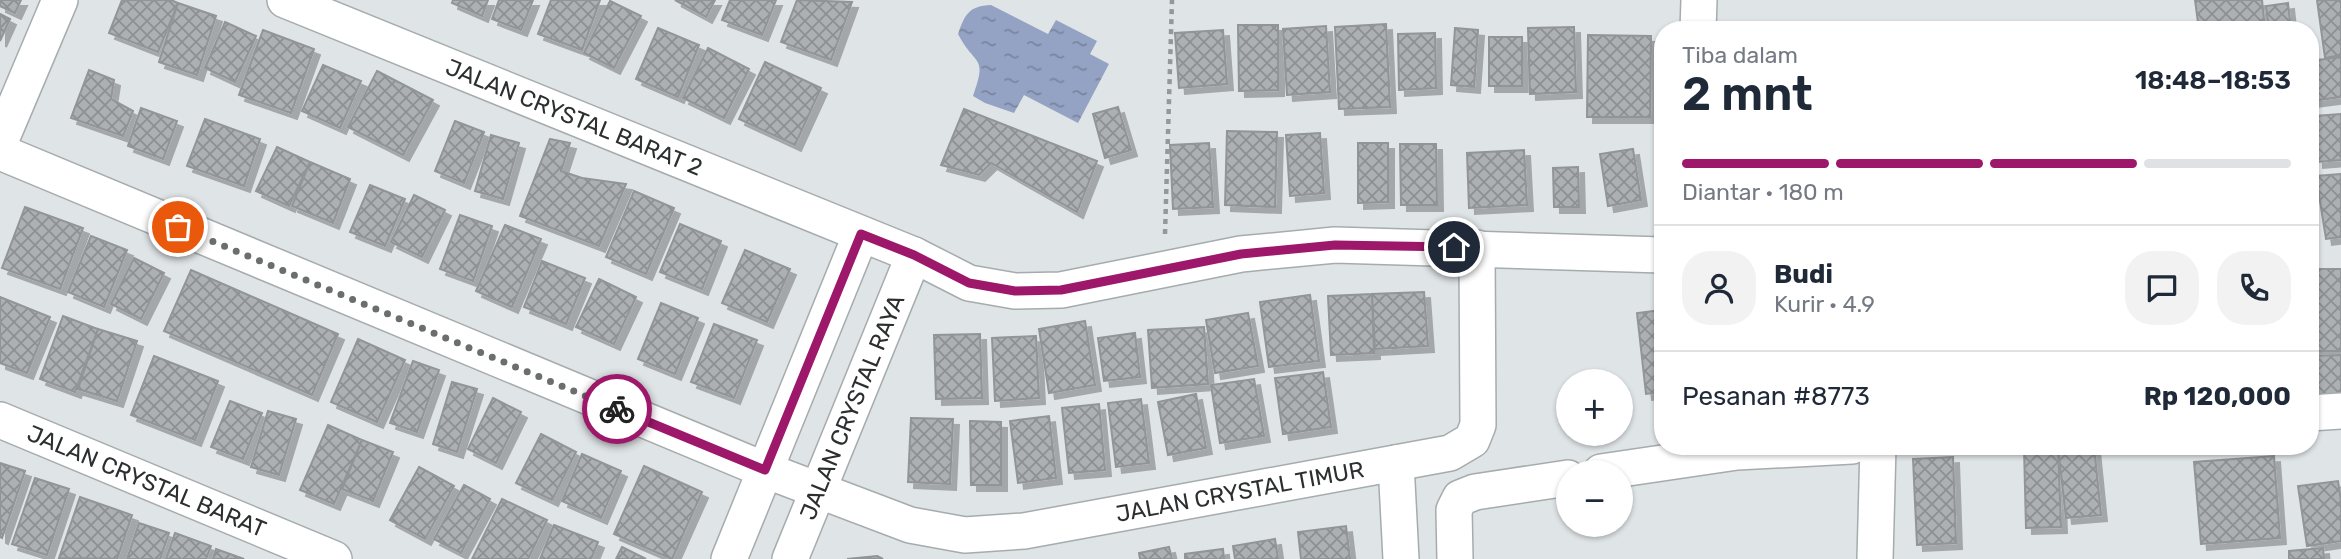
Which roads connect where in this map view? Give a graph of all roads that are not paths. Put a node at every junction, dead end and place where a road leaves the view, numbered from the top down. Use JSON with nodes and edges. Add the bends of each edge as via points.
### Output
{"nodes":[{"id":1,"x":60,"y":0,"type":"edge"},
{"id":2,"x":285,"y":0,"type":"edge"},
{"id":3,"x":1699,"y":0,"type":"edge"},
{"id":4,"x":1698,"y":21,"type":"edge"},
{"id":5,"x":0,"y":142,"type":"edge"},
{"id":6,"x":0,"y":152,"type":"edge"},
{"id":7,"x":861,"y":234,"type":"junction"},
{"id":8,"x":1477,"y":248,"type":"junction"},
{"id":9,"x":914,"y":255,"type":"junction"},
{"id":10,"x":1654,"y":256,"type":"edge"},
{"id":11,"x":2341,"y":411,"type":"edge"},
{"id":12,"x":2319,"y":412,"type":"edge"},
{"id":13,"x":0,"y":420,"type":"edge"},
{"id":14,"x":1717,"y":455,"type":"edge"},
{"id":15,"x":1878,"y":455,"type":"edge"},
{"id":16,"x":1396,"y":463,"type":"junction"},
{"id":17,"x":1633,"y":467,"type":"edge"},
{"id":18,"x":765,"y":470,"type":"junction"},
{"id":19,"x":1556,"y":480,"type":"edge"},
{"id":20,"x":818,"y":490,"type":"junction"},
{"id":21,"x":334,"y":559,"type":"edge"},
{"id":22,"x":729,"y":559,"type":"edge"},
{"id":23,"x":790,"y":559,"type":"edge"},
{"id":24,"x":1401,"y":559,"type":"edge"},
{"id":25,"x":1455,"y":559,"type":"edge"},
{"id":26,"x":1875,"y":559,"type":"edge"}],
"edges":[{"from":1,"to":5,"type":"street"},
{"from":2,"to":7,"type":"street","name":"JALAN CRYSTAL BARAT 2"},
{"from":3,"to":4,"type":"street"},
{"from":6,"to":18,"type":"street","name":"JALAN CRYSTAL TIMUR"},
{"from":7,"to":9,"type":"street","name":"JALAN CRYSTAL BARAT 2"},
{"from":7,"to":18,"type":"street"},
{"from":8,"to":9,"type":"street","name":"JALAN CRYSTAL BARAT 2","via":[[1335,245],[1241,254],[1061,290],[1015,291],[969,283]]},
{"from":8,"to":10,"type":"street","name":"JALAN CRYSTAL BARAT 2"},
{"from":8,"to":16,"type":"street","name":"JALAN CRYSTAL TIMUR","via":[[1478,425],[1472,440],[1450,453]]},
{"from":9,"to":20,"type":"street","name":"JALAN CRYSTAL RAYA"},
{"from":11,"to":12,"type":"street"},
{"from":13,"to":21,"type":"street","name":"JALAN CRYSTAL BARAT"},
{"from":14,"to":17,"type":"street"},
{"from":15,"to":26,"type":"street"},
{"from":16,"to":20,"type":"street","name":"JALAN CRYSTAL TIMUR","via":[[1024,531],[965,535],[910,525]]},
{"from":16,"to":24,"type":"street"},
{"from":18,"to":20,"type":"street","name":"JALAN CRYSTAL TIMUR"},
{"from":18,"to":22,"type":"street"},
{"from":19,"to":25,"type":"street","via":[[1460,498],[1454,510]]},
{"from":20,"to":23,"type":"street","name":"JALAN CRYSTAL RAYA"}]}
